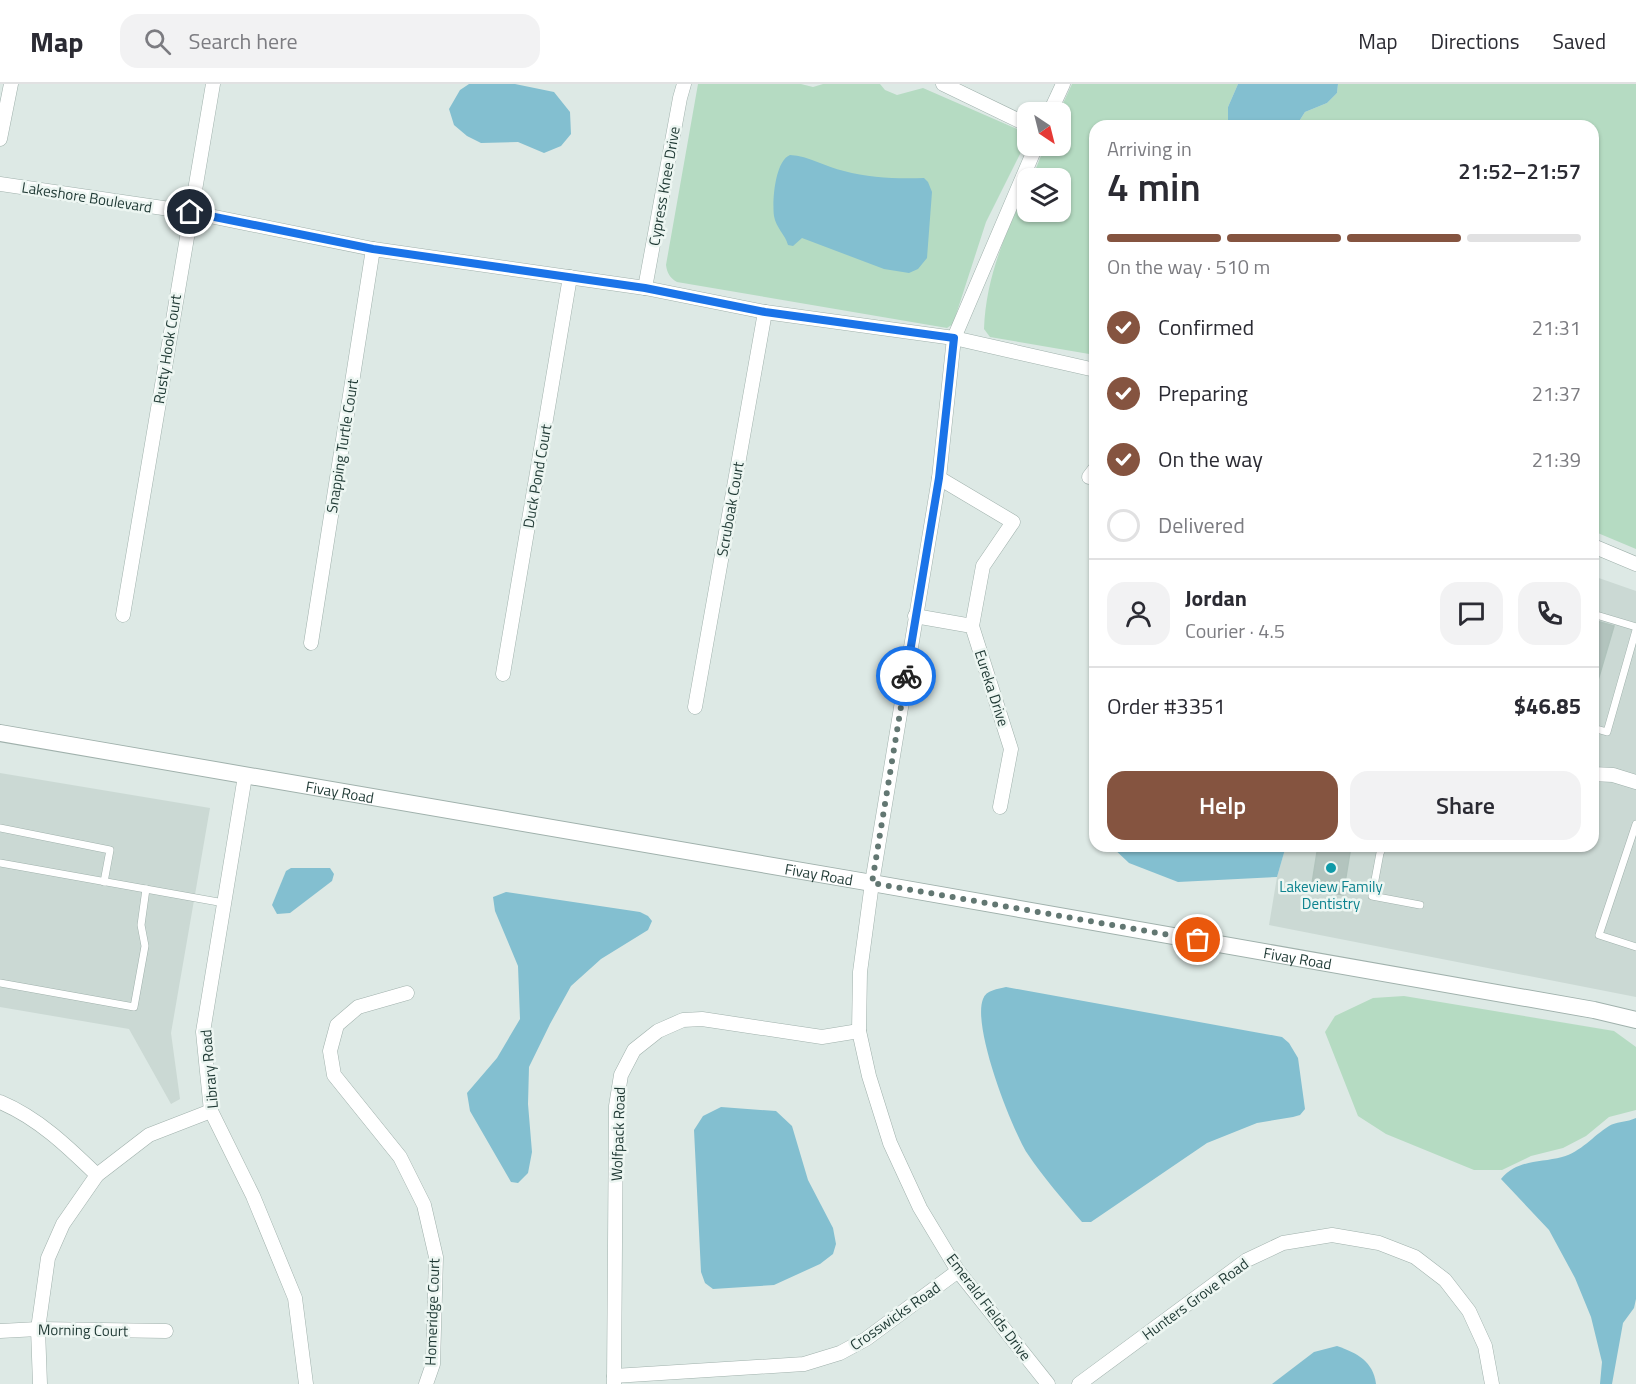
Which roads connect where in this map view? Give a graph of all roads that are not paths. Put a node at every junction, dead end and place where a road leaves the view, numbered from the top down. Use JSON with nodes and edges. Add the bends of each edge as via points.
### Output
{"nodes":[{"id":1,"x":11,"y":84,"type":"edge"},
{"id":2,"x":213,"y":84,"type":"edge"},
{"id":3,"x":684,"y":84,"type":"edge"},
{"id":4,"x":944,"y":84,"type":"edge"},
{"id":5,"x":1063,"y":84,"type":"edge"},
{"id":6,"x":1055,"y":102,"type":"edge"},
{"id":7,"x":1017,"y":120,"type":"edge"},
{"id":8,"x":0,"y":139,"type":"edge"},
{"id":9,"x":1032,"y":156,"type":"edge"},
{"id":10,"x":0,"y":184,"type":"edge"},
{"id":11,"x":190,"y":212,"type":"junction"},
{"id":12,"x":373,"y":249,"type":"junction"},
{"id":13,"x":570,"y":277,"type":"junction"},
{"id":14,"x":645,"y":288,"type":"junction"},
{"id":15,"x":765,"y":312,"type":"junction"},
{"id":16,"x":954,"y":338,"type":"junction"},
{"id":17,"x":1089,"y":369,"type":"edge"},
{"id":18,"x":939,"y":478,"type":"junction"},
{"id":19,"x":1599,"y":549,"type":"edge"},
{"id":20,"x":1636,"y":564,"type":"edge"},
{"id":21,"x":123,"y":615,"type":"dead end"},
{"id":22,"x":915,"y":616,"type":"junction"},
{"id":23,"x":1599,"y":617,"type":"edge"},
{"id":24,"x":972,"y":626,"type":"junction"},
{"id":25,"x":1636,"y":628,"type":"edge"},
{"id":26,"x":311,"y":643,"type":"dead end"},
{"id":27,"x":503,"y":674,"type":"dead end"},
{"id":28,"x":695,"y":707,"type":"dead end"},
{"id":29,"x":1599,"y":730,"type":"edge"},
{"id":30,"x":0,"y":733,"type":"edge"},
{"id":31,"x":1599,"y":774,"type":"edge"},
{"id":32,"x":245,"y":776,"type":"junction"},
{"id":33,"x":1636,"y":782,"type":"edge"},
{"id":34,"x":1000,"y":807,"type":"dead end"},
{"id":35,"x":1636,"y":824,"type":"edge"},
{"id":36,"x":0,"y":828,"type":"edge"},
{"id":37,"x":1381,"y":852,"type":"edge"},
{"id":38,"x":0,"y":863,"type":"edge"},
{"id":39,"x":104,"y":882,"type":"junction"},
{"id":40,"x":872,"y":883,"type":"junction"},
{"id":41,"x":146,"y":889,"type":"junction"},
{"id":42,"x":224,"y":903,"type":"junction"},
{"id":43,"x":1420,"y":905,"type":"dead end"},
{"id":44,"x":1636,"y":947,"type":"edge"},
{"id":45,"x":0,"y":983,"type":"edge"},
{"id":46,"x":407,"y":993,"type":"dead end"},
{"id":47,"x":1636,"y":1020,"type":"edge"},
{"id":48,"x":859,"y":1031,"type":"junction"},
{"id":49,"x":0,"y":1101,"type":"edge"},
{"id":50,"x":211,"y":1111,"type":"junction"},
{"id":51,"x":97,"y":1175,"type":"junction"},
{"id":52,"x":958,"y":1271,"type":"junction"},
{"id":53,"x":38,"y":1329,"type":"junction"},
{"id":54,"x":0,"y":1331,"type":"edge"},
{"id":55,"x":166,"y":1331,"type":"dead end"},
{"id":56,"x":614,"y":1380,"type":"edge"},
{"id":57,"x":40,"y":1384,"type":"edge"},
{"id":58,"x":306,"y":1384,"type":"edge"},
{"id":59,"x":426,"y":1384,"type":"edge"},
{"id":60,"x":1048,"y":1384,"type":"edge"},
{"id":61,"x":1079,"y":1384,"type":"edge"},
{"id":62,"x":1492,"y":1384,"type":"edge"}],
"edges":[{"from":1,"to":8,"type":"street"},
{"from":2,"to":11,"type":"street","name":"Rusty Hook Court"},
{"from":3,"to":14,"type":"street","name":"Cypress Knee Drive"},
{"from":4,"to":7,"type":"street"},
{"from":5,"to":6,"type":"street"},
{"from":9,"to":16,"type":"street","name":"Emerald Fields Drive"},
{"from":10,"to":11,"type":"street","name":"Lakeshore Boulevard"},
{"from":11,"to":12,"type":"street","name":"Lakeshore Boulevard"},
{"from":11,"to":21,"type":"street","name":"Rusty Hook Court"},
{"from":12,"to":13,"type":"street","name":"Lakeshore Boulevard"},
{"from":12,"to":26,"type":"street","name":"Snapping Turtle Court"},
{"from":13,"to":14,"type":"street","name":"Lakeshore Boulevard"},
{"from":13,"to":27,"type":"street","name":"Duck Pond Court"},
{"from":14,"to":15,"type":"street","name":"Lakeshore Boulevard"},
{"from":15,"to":16,"type":"street","name":"Lakeshore Boulevard"},
{"from":15,"to":28,"type":"street","name":"Scruboak Court"},
{"from":16,"to":17,"type":"street","name":"Lakeshore Boulevard"},
{"from":16,"to":18,"type":"street","name":"Emerald Fields Drive"},
{"from":18,"to":22,"type":"street","name":"Emerald Fields Drive"},
{"from":18,"to":24,"type":"street","via":[[1013,522],[983,566]]},
{"from":19,"to":20,"type":"street"},
{"from":22,"to":24,"type":"street"},
{"from":22,"to":40,"type":"street","name":"Emerald Fields Drive"},
{"from":23,"to":25,"type":"lane"},
{"from":24,"to":34,"type":"street","name":"Eureka Drive","via":[[1011,750]]},
{"from":25,"to":29,"type":"lane","via":[[1607,732]]},
{"from":30,"to":32,"type":"street","name":"Fivay Road"},
{"from":31,"to":33,"type":"street"},
{"from":32,"to":40,"type":"street","name":"Fivay Road"},
{"from":32,"to":42,"type":"street","name":"Library Road"},
{"from":35,"to":44,"type":"lane","via":[[1599,935]]},
{"from":36,"to":39,"type":"lane","via":[[110,850]]},
{"from":37,"to":43,"type":"lane","via":[[1372,897]]},
{"from":38,"to":39,"type":"lane"},
{"from":39,"to":41,"type":"lane"},
{"from":40,"to":47,"type":"street","name":"Fivay Road"},
{"from":40,"to":48,"type":"street","name":"Emerald Fields Drive","via":[[860,972]]},
{"from":41,"to":42,"type":"lane"},
{"from":41,"to":45,"type":"lane","via":[[141,925],[145,946],[134,1007]]},
{"from":42,"to":50,"type":"street","name":"Library Road","via":[[203,1032]]},
{"from":46,"to":59,"type":"street","name":"Homeridge Court","via":[[358,1006],[337,1025],[330,1051],[334,1075],[400,1157],[424,1205],[436,1257],[433,1364]]},
{"from":48,"to":52,"type":"street","name":"Emerald Fields Drive","via":[[868,1076],[890,1143],[920,1208]]},
{"from":48,"to":56,"type":"street","name":"Wolfpack Road","via":[[822,1037],[702,1019],[683,1020],[658,1031],[634,1050],[621,1074],[616,1106]]},
{"from":49,"to":51,"type":"street","via":[[52,1133]]},
{"from":50,"to":51,"type":"street","via":[[149,1135]]},
{"from":50,"to":58,"type":"street","name":"Library Road","via":[[253,1196],[295,1298]]},
{"from":51,"to":53,"type":"street","via":[[63,1224],[48,1258]]},
{"from":52,"to":56,"type":"street","name":"Crosswicks Road","via":[[866,1340],[840,1353],[804,1364]]},
{"from":52,"to":60,"type":"street","name":"Emerald Fields Drive"},
{"from":53,"to":54,"type":"street","name":"Morning Court"},
{"from":53,"to":55,"type":"street","name":"Morning Court"},
{"from":53,"to":57,"type":"street"},
{"from":61,"to":62,"type":"street","name":"Hunters Grove Road","via":[[1247,1260],[1283,1243],[1332,1235],[1379,1243],[1415,1257],[1445,1280],[1469,1311],[1485,1346]]}]}
